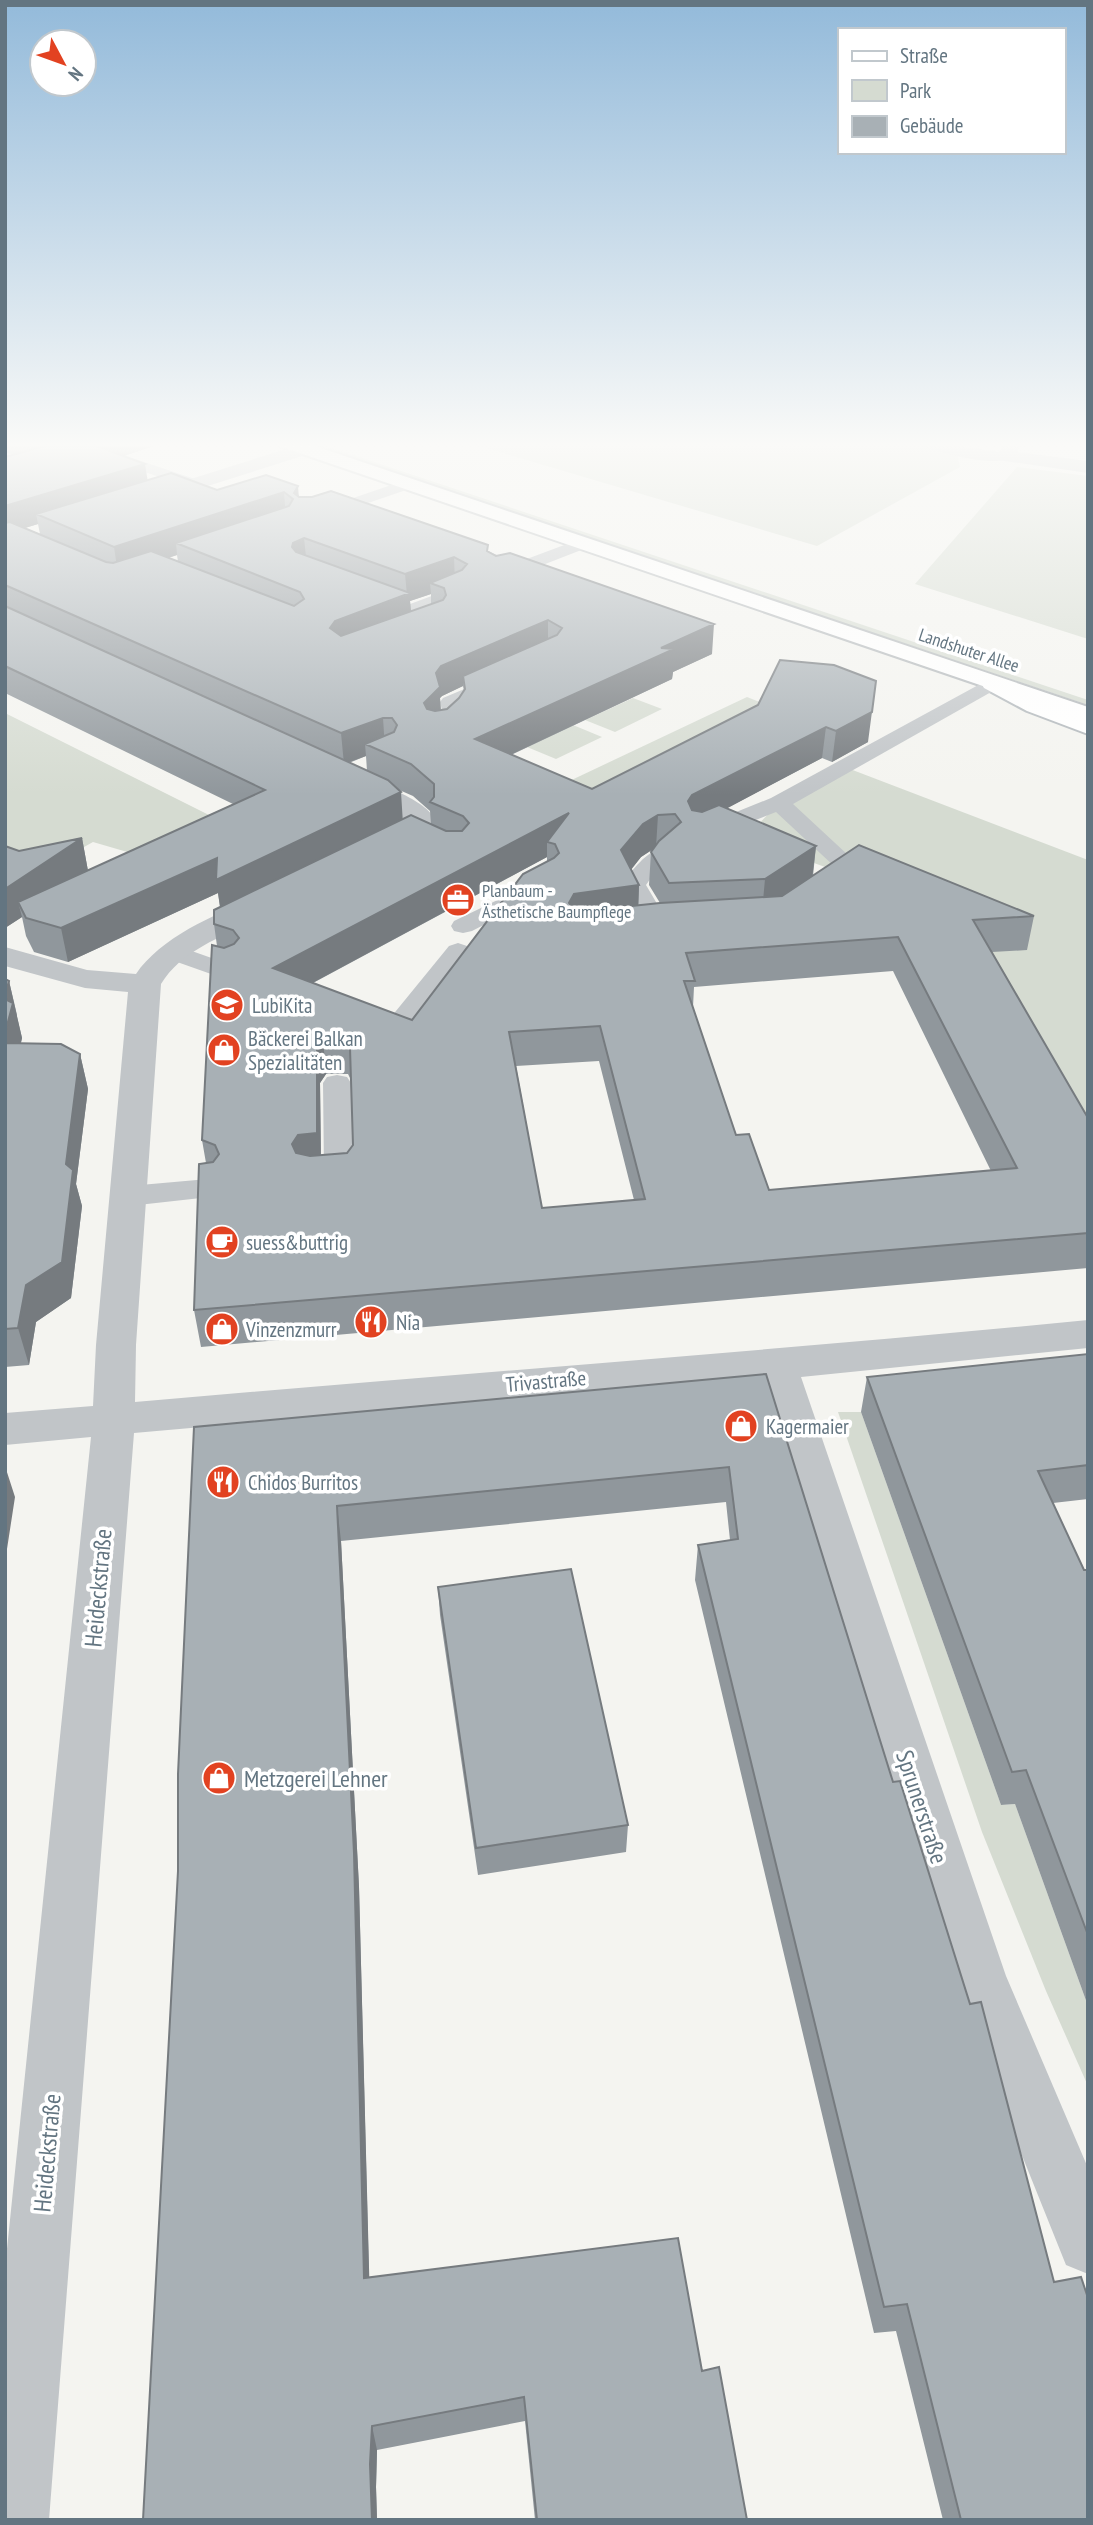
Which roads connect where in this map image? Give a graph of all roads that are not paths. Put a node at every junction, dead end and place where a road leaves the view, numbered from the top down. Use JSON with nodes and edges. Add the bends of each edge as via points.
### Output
{"nodes":[{"id":1,"x":540,"y":560,"type":"edge"},
{"id":2,"x":632,"y":560,"type":"edge"},
{"id":3,"x":692,"y":560,"type":"edge"},
{"id":4,"x":498,"y":576,"type":"edge"},
{"id":5,"x":456,"y":592,"type":"edge"},
{"id":6,"x":808,"y":598,"type":"dead end"},
{"id":7,"x":436,"y":622,"type":"edge"},
{"id":8,"x":524,"y":669,"type":"edge"},
{"id":9,"x":993,"y":683,"type":"junction"},
{"id":10,"x":1088,"y":715,"type":"edge"},
{"id":11,"x":1088,"y":726,"type":"edge"},
{"id":12,"x":438,"y":734,"type":"edge"},
{"id":13,"x":345,"y":771,"type":"edge"},
{"id":14,"x":779,"y":803,"type":"junction"},
{"id":15,"x":699,"y":835,"type":"edge"},
{"id":16,"x":665,"y":854,"type":"edge"},
{"id":17,"x":352,"y":864,"type":"edge"},
{"id":18,"x":507,"y":880,"type":"edge"},
{"id":19,"x":304,"y":888,"type":"edge"},
{"id":20,"x":803,"y":898,"type":"edge"},
{"id":21,"x":699,"y":925,"type":"edge"},
{"id":22,"x":658,"y":927,"type":"junction"},
{"id":23,"x":633,"y":930,"type":"edge"},
{"id":24,"x":5,"y":956,"type":"edge"},
{"id":25,"x":158,"y":968,"type":"junction"},
{"id":26,"x":228,"y":972,"type":"edge"},
{"id":27,"x":346,"y":1016,"type":"edge"},
{"id":28,"x":337,"y":1083,"type":"edge"},
{"id":29,"x":314,"y":1181,"type":"edge"},
{"id":30,"x":208,"y":1189,"type":"edge"},
{"id":31,"x":129,"y":1196,"type":"junction"},
{"id":32,"x":1088,"y":1334,"type":"edge"},
{"id":33,"x":776,"y":1365,"type":"junction"},
{"id":34,"x":114,"y":1418,"type":"junction"},
{"id":35,"x":5,"y":1429,"type":"edge"},
{"id":36,"x":1088,"y":2243,"type":"edge"},
{"id":37,"x":14,"y":2520,"type":"edge"}],
"edges":[{"from":1,"to":4,"type":"lane"},
{"from":2,"to":9,"type":"main road","name":"Landshuter Allee"},
{"from":3,"to":6,"type":"main road"},
{"from":5,"to":7,"type":"lane","via":[[402,608]]},
{"from":8,"to":12,"type":"lane","via":[[450,702],[454,718]]},
{"from":9,"to":10,"type":"main road","name":"Landshuter Allee"},
{"from":9,"to":11,"type":"main road","name":"Landshuter Allee"},
{"from":9,"to":14,"type":"lane"},
{"from":13,"to":17,"type":"street","via":[[401,804],[421,833]]},
{"from":14,"to":15,"type":"lane"},
{"from":14,"to":20,"type":"lane","via":[[850,868]]},
{"from":16,"to":22,"type":"lane","via":[[647,867],[634,886]]},
{"from":18,"to":27,"type":"lane","via":[[538,888],[460,938],[392,1033]]},
{"from":19,"to":25,"type":"street"},
{"from":21,"to":22,"type":"lane"},
{"from":22,"to":23,"type":"lane"},
{"from":24,"to":25,"type":"street","via":[[85,979]]},
{"from":25,"to":26,"type":"lane"},
{"from":25,"to":31,"type":"street","name":"Heideckstraße"},
{"from":28,"to":29,"type":"lane","via":[[339,1180]]},
{"from":30,"to":31,"type":"lane"},
{"from":31,"to":34,"type":"street","name":"Heideckstraße"},
{"from":32,"to":33,"type":"street","name":"Trivastraße"},
{"from":33,"to":34,"type":"street","name":"Trivastraße"},
{"from":33,"to":36,"type":"street","name":"Sprunerstraße","via":[[978,1976]]},
{"from":34,"to":35,"type":"street","name":"Trivastraße"},
{"from":34,"to":37,"type":"street","name":"Heideckstraße"}]}
